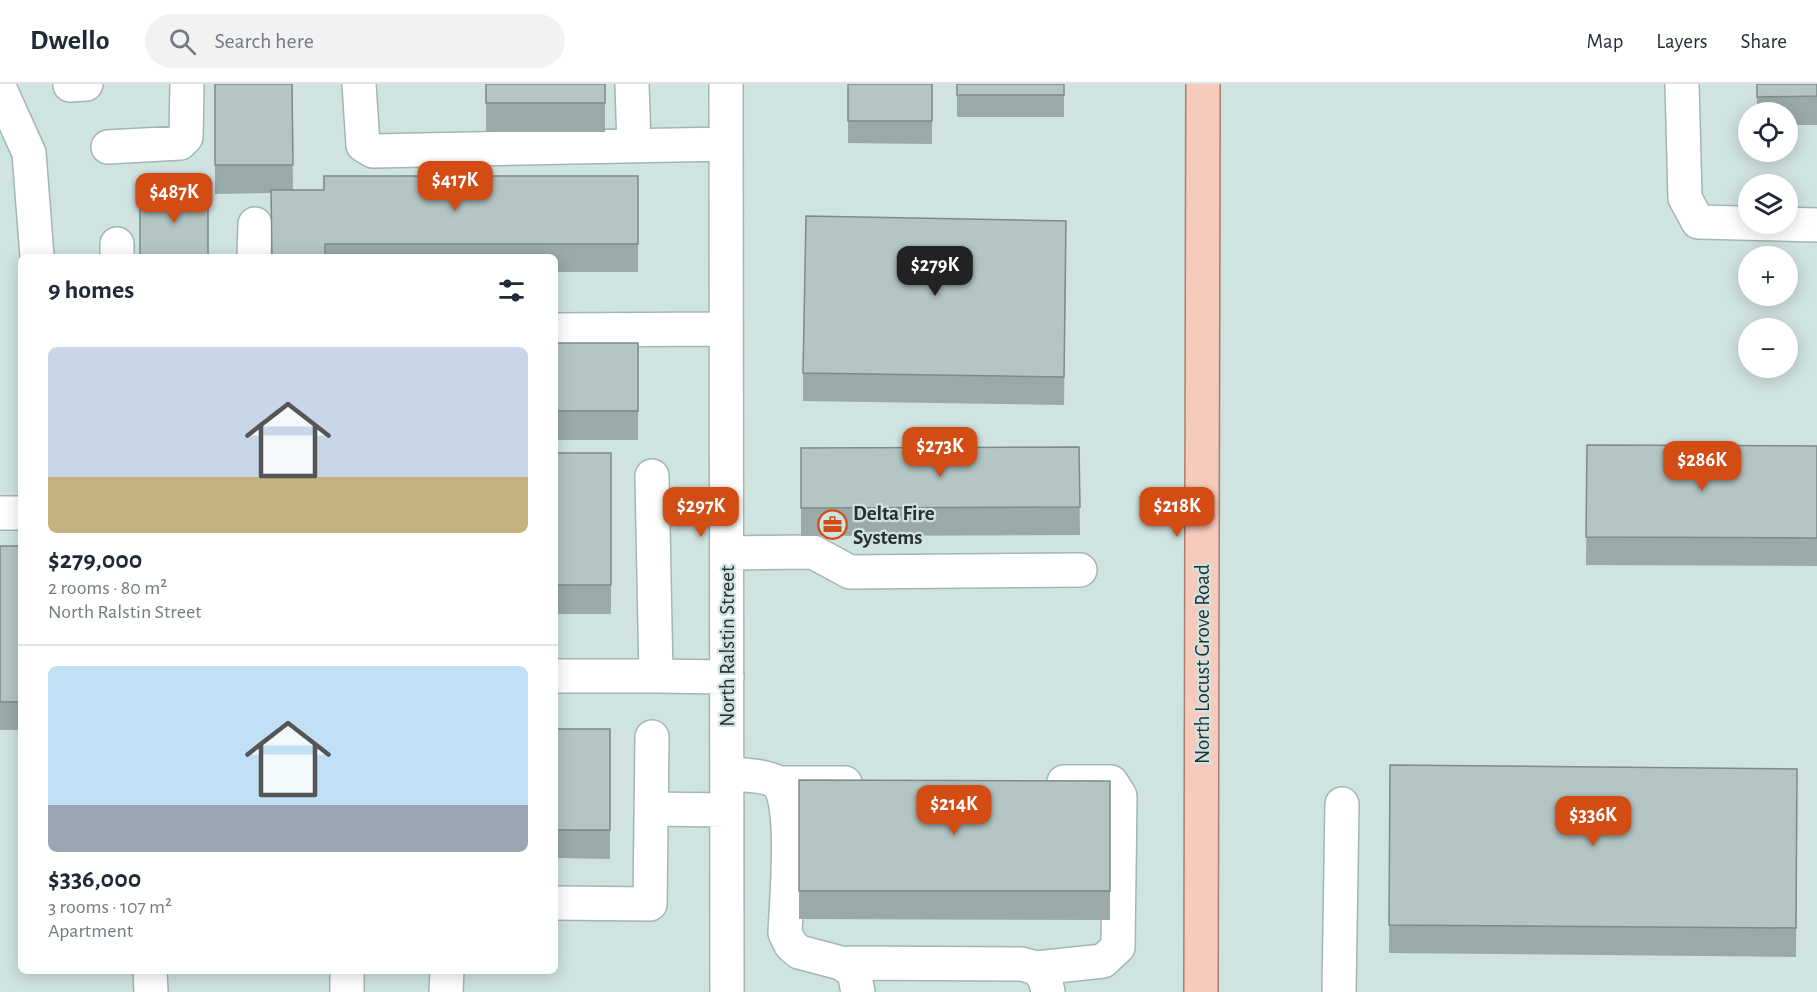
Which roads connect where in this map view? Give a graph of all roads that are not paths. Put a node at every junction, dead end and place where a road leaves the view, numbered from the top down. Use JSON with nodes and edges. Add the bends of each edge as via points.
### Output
{"nodes":[{"id":1,"x":86,"y":84,"type":"edge"},
{"id":2,"x":187,"y":84,"type":"edge"},
{"id":3,"x":359,"y":84,"type":"edge"},
{"id":4,"x":632,"y":84,"type":"edge"},
{"id":5,"x":726,"y":84,"type":"edge"},
{"id":6,"x":1203,"y":84,"type":"edge"},
{"id":7,"x":1682,"y":84,"type":"edge"},
{"id":8,"x":70,"y":85,"type":"edge"},
{"id":9,"x":4,"y":107,"type":"edge"},
{"id":10,"x":726,"y":144,"type":"junction"},
{"id":11,"x":634,"y":146,"type":"junction"},
{"id":12,"x":108,"y":147,"type":"dead end"},
{"id":13,"x":255,"y":224,"type":"dead end"},
{"id":14,"x":1817,"y":225,"type":"edge"},
{"id":15,"x":37,"y":254,"type":"edge"},
{"id":16,"x":254,"y":254,"type":"edge"},
{"id":17,"x":726,"y":329,"type":"junction"},
{"id":18,"x":558,"y":330,"type":"edge"},
{"id":19,"x":652,"y":476,"type":"dead end"},
{"id":20,"x":0,"y":513,"type":"edge"},
{"id":21,"x":18,"y":513,"type":"edge"},
{"id":22,"x":727,"y":553,"type":"junction"},
{"id":23,"x":1080,"y":570,"type":"dead end"},
{"id":24,"x":558,"y":676,"type":"edge"},
{"id":25,"x":656,"y":676,"type":"junction"},
{"id":26,"x":727,"y":676,"type":"junction"},
{"id":27,"x":652,"y":737,"type":"dead end"},
{"id":28,"x":727,"y":773,"type":"junction"},
{"id":29,"x":1040,"y":782,"type":"edge"},
{"id":30,"x":777,"y":783,"type":"junction"},
{"id":31,"x":873,"y":783,"type":"edge"},
{"id":32,"x":1342,"y":804,"type":"dead end"},
{"id":33,"x":651,"y":808,"type":"junction"},
{"id":34,"x":727,"y":810,"type":"junction"},
{"id":35,"x":558,"y":903,"type":"edge"},
{"id":36,"x":841,"y":963,"type":"junction"},
{"id":37,"x":150,"y":974,"type":"edge"},
{"id":38,"x":347,"y":974,"type":"edge"},
{"id":39,"x":447,"y":974,"type":"edge"},
{"id":40,"x":1043,"y":980,"type":"edge"},
{"id":41,"x":151,"y":992,"type":"edge"},
{"id":42,"x":347,"y":992,"type":"edge"},
{"id":43,"x":446,"y":992,"type":"edge"},
{"id":44,"x":727,"y":992,"type":"edge"},
{"id":45,"x":858,"y":992,"type":"edge"},
{"id":46,"x":1201,"y":992,"type":"edge"},
{"id":47,"x":1340,"y":992,"type":"edge"}],
"edges":[{"from":1,"to":8,"type":"street"},
{"from":2,"to":12,"type":"street","via":[[186,136],[180,143]]},
{"from":3,"to":11,"type":"street","via":[[363,145],[373,151]]},
{"from":4,"to":11,"type":"street"},
{"from":5,"to":10,"type":"street","name":"North Ralstin Street"},
{"from":6,"to":46,"type":"main road","name":"North Locust Grove Road"},
{"from":7,"to":14,"type":"street","via":[[1685,198],[1698,222]]},
{"from":9,"to":15,"type":"street","via":[[29,153]]},
{"from":10,"to":11,"type":"street"},
{"from":10,"to":17,"type":"street","name":"North Ralstin Street"},
{"from":13,"to":16,"type":"street"},
{"from":17,"to":18,"type":"street"},
{"from":17,"to":22,"type":"street","name":"North Ralstin Street"},
{"from":19,"to":25,"type":"street"},
{"from":20,"to":21,"type":"street"},
{"from":22,"to":23,"type":"street","via":[[813,552],[850,572]]},
{"from":22,"to":26,"type":"street","name":"North Ralstin Street"},
{"from":24,"to":25,"type":"street"},
{"from":25,"to":26,"type":"street"},
{"from":26,"to":28,"type":"street","name":"North Ralstin Street"},
{"from":27,"to":33,"type":"street"},
{"from":28,"to":30,"type":"street","via":[[768,778]]},
{"from":28,"to":34,"type":"street","name":"North Ralstin Street"},
{"from":29,"to":40,"type":"street","via":[[1111,782],[1120,796],[1118,947],[1103,961]]},
{"from":30,"to":31,"type":"street"},
{"from":30,"to":36,"type":"street","via":[[784,794],[789,823],[786,933],[799,952]]},
{"from":32,"to":47,"type":"street"},
{"from":33,"to":34,"type":"street"},
{"from":33,"to":35,"type":"street","via":[[650,904]]},
{"from":34,"to":44,"type":"street","name":"North Ralstin Street"},
{"from":36,"to":40,"type":"street","via":[[1021,964]]},
{"from":36,"to":45,"type":"street","via":[[854,972]]},
{"from":37,"to":41,"type":"street"},
{"from":38,"to":42,"type":"street"},
{"from":39,"to":43,"type":"street"}]}
